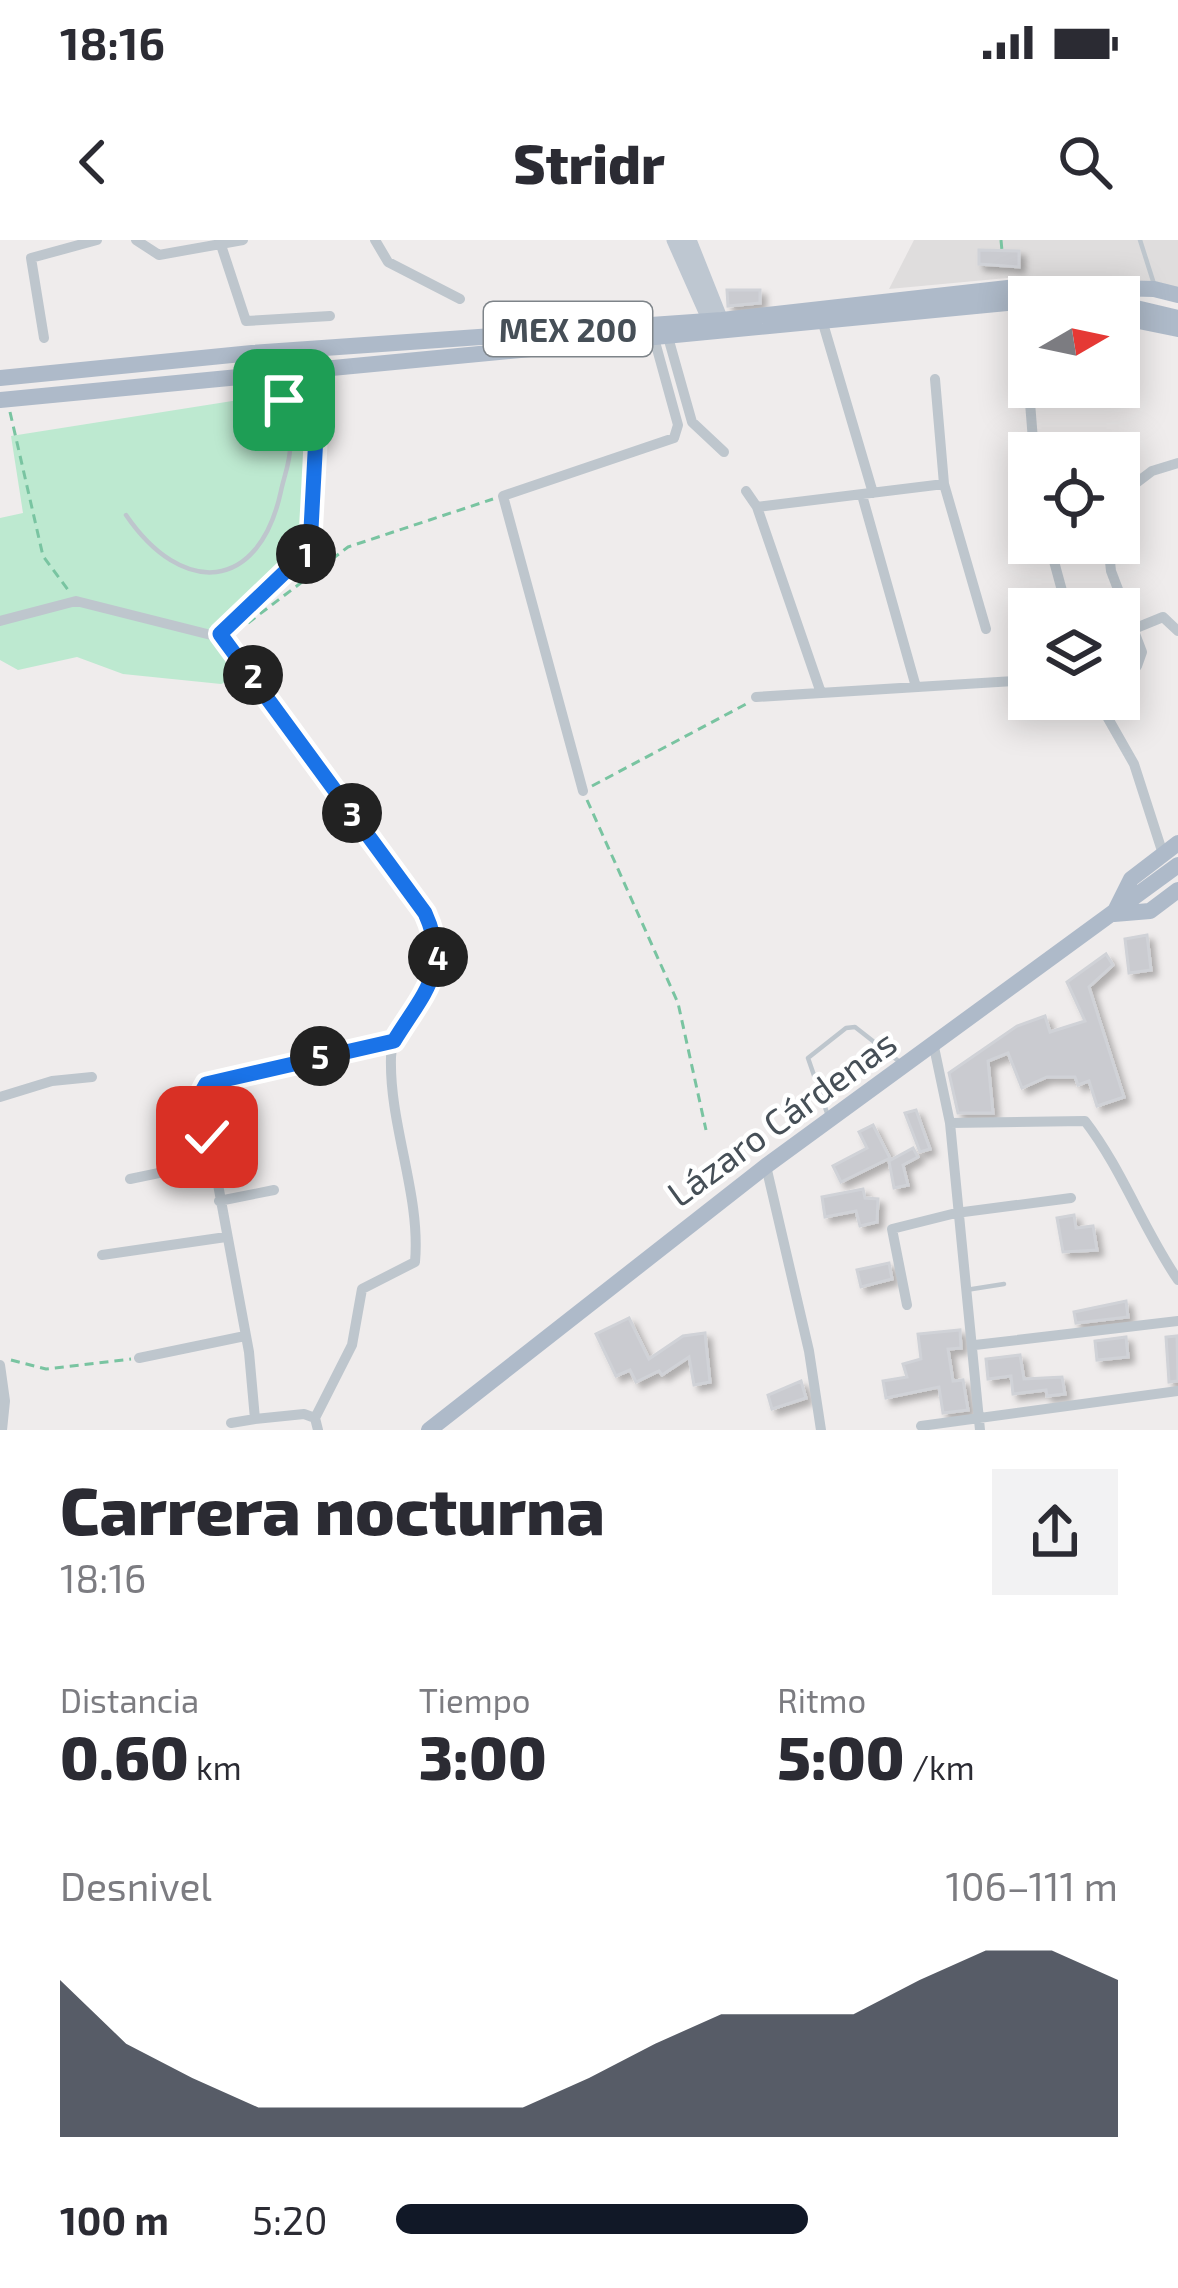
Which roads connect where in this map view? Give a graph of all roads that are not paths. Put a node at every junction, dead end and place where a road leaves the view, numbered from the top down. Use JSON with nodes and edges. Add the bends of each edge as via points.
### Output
{"nodes":[{"id":1,"x":97,"y":240,"type":"edge"},
{"id":2,"x":136,"y":240,"type":"edge"},
{"id":3,"x":159,"y":240,"type":"edge"},
{"id":4,"x":243,"y":240,"type":"edge"},
{"id":5,"x":375,"y":240,"type":"edge"},
{"id":6,"x":674,"y":240,"type":"edge"},
{"id":7,"x":688,"y":240,"type":"edge"},
{"id":8,"x":1130,"y":240,"type":"edge"},
{"id":9,"x":1142,"y":243,"type":"edge"},
{"id":10,"x":221,"y":245,"type":"junction"},
{"id":11,"x":148,"y":251,"type":"junction"},
{"id":12,"x":1145,"y":289,"type":"junction"},
{"id":13,"x":1178,"y":295,"type":"edge"},
{"id":14,"x":460,"y":299,"type":"dead end"},
{"id":15,"x":1008,"y":303,"type":"edge"},
{"id":16,"x":1140,"y":308,"type":"edge"},
{"id":17,"x":330,"y":316,"type":"dead end"},
{"id":18,"x":1178,"y":318,"type":"edge"},
{"id":19,"x":822,"y":320,"type":"junction"},
{"id":20,"x":1140,"y":321,"type":"edge"},
{"id":21,"x":718,"y":326,"type":"junction"},
{"id":22,"x":1178,"y":329,"type":"edge"},
{"id":23,"x":44,"y":338,"type":"dead end"},
{"id":24,"x":661,"y":338,"type":"junction"},
{"id":25,"x":266,"y":372,"type":"junction"},
{"id":26,"x":0,"y":379,"type":"edge"},
{"id":27,"x":934,"y":379,"type":"dead end"},
{"id":28,"x":274,"y":395,"type":"junction"},
{"id":29,"x":6,"y":400,"type":"edge"},
{"id":30,"x":724,"y":452,"type":"dead end"},
{"id":31,"x":1178,"y":463,"type":"edge"},
{"id":32,"x":1140,"y":479,"type":"edge"},
{"id":33,"x":944,"y":484,"type":"junction"},
{"id":34,"x":746,"y":491,"type":"dead end"},
{"id":35,"x":867,"y":494,"type":"junction"},
{"id":36,"x":757,"y":507,"type":"junction"},
{"id":37,"x":126,"y":515,"type":"dead end"},
{"id":38,"x":0,"y":621,"type":"edge"},
{"id":39,"x":1140,"y":626,"type":"edge"},
{"id":40,"x":986,"y":629,"type":"dead end"},
{"id":41,"x":1178,"y":631,"type":"edge"},
{"id":42,"x":224,"y":637,"type":"junction"},
{"id":43,"x":1008,"y":681,"type":"edge"},
{"id":44,"x":916,"y":687,"type":"junction"},
{"id":45,"x":820,"y":690,"type":"junction"},
{"id":46,"x":756,"y":698,"type":"road end"},
{"id":47,"x":1109,"y":720,"type":"edge"},
{"id":48,"x":583,"y":790,"type":"road end"},
{"id":49,"x":1173,"y":854,"type":"edge"},
{"id":50,"x":1178,"y":890,"type":"edge"},
{"id":51,"x":1113,"y":914,"type":"junction"},
{"id":52,"x":394,"y":1041,"type":"junction"},
{"id":53,"x":934,"y":1046,"type":"junction"},
{"id":54,"x":905,"y":1066,"type":"junction"},
{"id":55,"x":92,"y":1077,"type":"dead end"},
{"id":56,"x":0,"y":1097,"type":"edge"},
{"id":57,"x":830,"y":1121,"type":"junction"},
{"id":58,"x":950,"y":1123,"type":"junction"},
{"id":59,"x":207,"y":1137,"type":"junction"},
{"id":60,"x":179,"y":1144,"type":"dead end"},
{"id":61,"x":212,"y":1162,"type":"junction"},
{"id":62,"x":766,"y":1166,"type":"junction"},
{"id":63,"x":130,"y":1179,"type":"dead end"},
{"id":64,"x":274,"y":1190,"type":"dead end"},
{"id":65,"x":1071,"y":1198,"type":"dead end"},
{"id":66,"x":219,"y":1202,"type":"junction"},
{"id":67,"x":956,"y":1213,"type":"junction"},
{"id":68,"x":226,"y":1237,"type":"junction"},
{"id":69,"x":102,"y":1255,"type":"dead end"},
{"id":70,"x":1178,"y":1280,"type":"edge"},
{"id":71,"x":1004,"y":1284,"type":"dead end"},
{"id":72,"x":966,"y":1290,"type":"junction"},
{"id":73,"x":907,"y":1305,"type":"dead end"},
{"id":74,"x":1178,"y":1321,"type":"edge"},
{"id":75,"x":245,"y":1336,"type":"junction"},
{"id":76,"x":975,"y":1345,"type":"junction"},
{"id":77,"x":139,"y":1358,"type":"road end"},
{"id":78,"x":0,"y":1365,"type":"edge"},
{"id":79,"x":1178,"y":1391,"type":"edge"},
{"id":80,"x":255,"y":1419,"type":"junction"},
{"id":81,"x":231,"y":1423,"type":"dead end"},
{"id":82,"x":316,"y":1424,"type":"edge"},
{"id":83,"x":979,"y":1424,"type":"edge"},
{"id":84,"x":921,"y":1426,"type":"dead end"},
{"id":85,"x":2,"y":1430,"type":"edge"},
{"id":86,"x":429,"y":1430,"type":"edge"},
{"id":87,"x":821,"y":1430,"type":"edge"}],
"edges":[{"from":1,"to":23,"type":"street","via":[[31,258]]},
{"from":2,"to":11,"type":"street"},
{"from":3,"to":11,"type":"street"},
{"from":4,"to":10,"type":"street"},
{"from":5,"to":14,"type":"street","via":[[388,262]]},
{"from":6,"to":21,"type":"main road"},
{"from":7,"to":21,"type":"main road"},
{"from":8,"to":9,"type":"lane"},
{"from":9,"to":12,"type":"lane"},
{"from":10,"to":11,"type":"street"},
{"from":10,"to":17,"type":"street","via":[[246,321]]},
{"from":12,"to":13,"type":"main road","number":"MEX 200"},
{"from":12,"to":21,"type":"main road","number":"MEX 200","via":[[1026,286]]},
{"from":15,"to":19,"type":"main road","number":"MEX 200"},
{"from":16,"to":18,"type":"main road"},
{"from":19,"to":21,"type":"main road","number":"MEX 200"},
{"from":19,"to":35,"type":"street"},
{"from":20,"to":22,"type":"main road"},
{"from":21,"to":24,"type":"main road","number":"MEX 200"},
{"from":21,"to":26,"type":"main road","number":"MEX 200","via":[[252,352]]},
{"from":24,"to":25,"type":"main road","number":"MEX 200"},
{"from":24,"to":30,"type":"street","via":[[692,422]]},
{"from":24,"to":48,"type":"street","via":[[674,438],[503,496]]},
{"from":25,"to":28,"type":"street"},
{"from":25,"to":29,"type":"main road","number":"MEX 200"},
{"from":27,"to":33,"type":"street"},
{"from":28,"to":37,"type":"lane","via":[[291,449],[271,530],[239,566],[182,567],[153,550]]},
{"from":28,"to":42,"type":"street","via":[[314,423],[310,548]]},
{"from":31,"to":32,"type":"street"},
{"from":33,"to":35,"type":"street"},
{"from":33,"to":40,"type":"street"},
{"from":34,"to":36,"type":"street"},
{"from":35,"to":36,"type":"street"},
{"from":35,"to":44,"type":"street"},
{"from":36,"to":45,"type":"street"},
{"from":38,"to":42,"type":"street","via":[[76,601]]},
{"from":39,"to":41,"type":"street","via":[[1163,617]]},
{"from":42,"to":52,"type":"street","via":[[440,944],[436,971]]},
{"from":43,"to":44,"type":"street"},
{"from":44,"to":45,"type":"street"},
{"from":45,"to":46,"type":"street"},
{"from":47,"to":49,"type":"street"},
{"from":49,"to":51,"type":"main road","via":[[1131,879]]},
{"from":50,"to":51,"type":"main road","via":[[1150,911]]},
{"from":51,"to":53,"type":"main road","name":"Lázaro Cárdenas"},
{"from":52,"to":59,"type":"street","via":[[200,1087]]},
{"from":52,"to":82,"type":"street","via":[[415,1262],[362,1289],[352,1346]]},
{"from":53,"to":54,"type":"main road","name":"Lázaro Cárdenas"},
{"from":53,"to":58,"type":"street"},
{"from":54,"to":57,"type":"main road","name":"Lázaro Cárdenas"},
{"from":54,"to":57,"type":"lane","via":[[855,1028],[813,1051],[808,1058]]},
{"from":55,"to":56,"type":"street"},
{"from":57,"to":62,"type":"main road","name":"Lázaro Cárdenas"},
{"from":58,"to":67,"type":"street"},
{"from":58,"to":70,"type":"street","via":[[1085,1121]]},
{"from":59,"to":60,"type":"street"},
{"from":59,"to":61,"type":"street"},
{"from":61,"to":63,"type":"street"},
{"from":61,"to":66,"type":"street"},
{"from":62,"to":86,"type":"main road","name":"Lázaro Cárdenas"},
{"from":62,"to":87,"type":"street"},
{"from":64,"to":66,"type":"street"},
{"from":65,"to":67,"type":"street"},
{"from":66,"to":68,"type":"street"},
{"from":67,"to":72,"type":"street"},
{"from":67,"to":73,"type":"street","via":[[892,1229]]},
{"from":68,"to":69,"type":"street"},
{"from":68,"to":75,"type":"street"},
{"from":71,"to":72,"type":"lane"},
{"from":72,"to":76,"type":"street"},
{"from":74,"to":76,"type":"street"},
{"from":75,"to":77,"type":"street"},
{"from":75,"to":80,"type":"street"},
{"from":76,"to":83,"type":"street"},
{"from":78,"to":85,"type":"street"},
{"from":79,"to":83,"type":"street"},
{"from":80,"to":81,"type":"street"},
{"from":80,"to":82,"type":"street","via":[[304,1414]]},
{"from":83,"to":84,"type":"street"}]}
